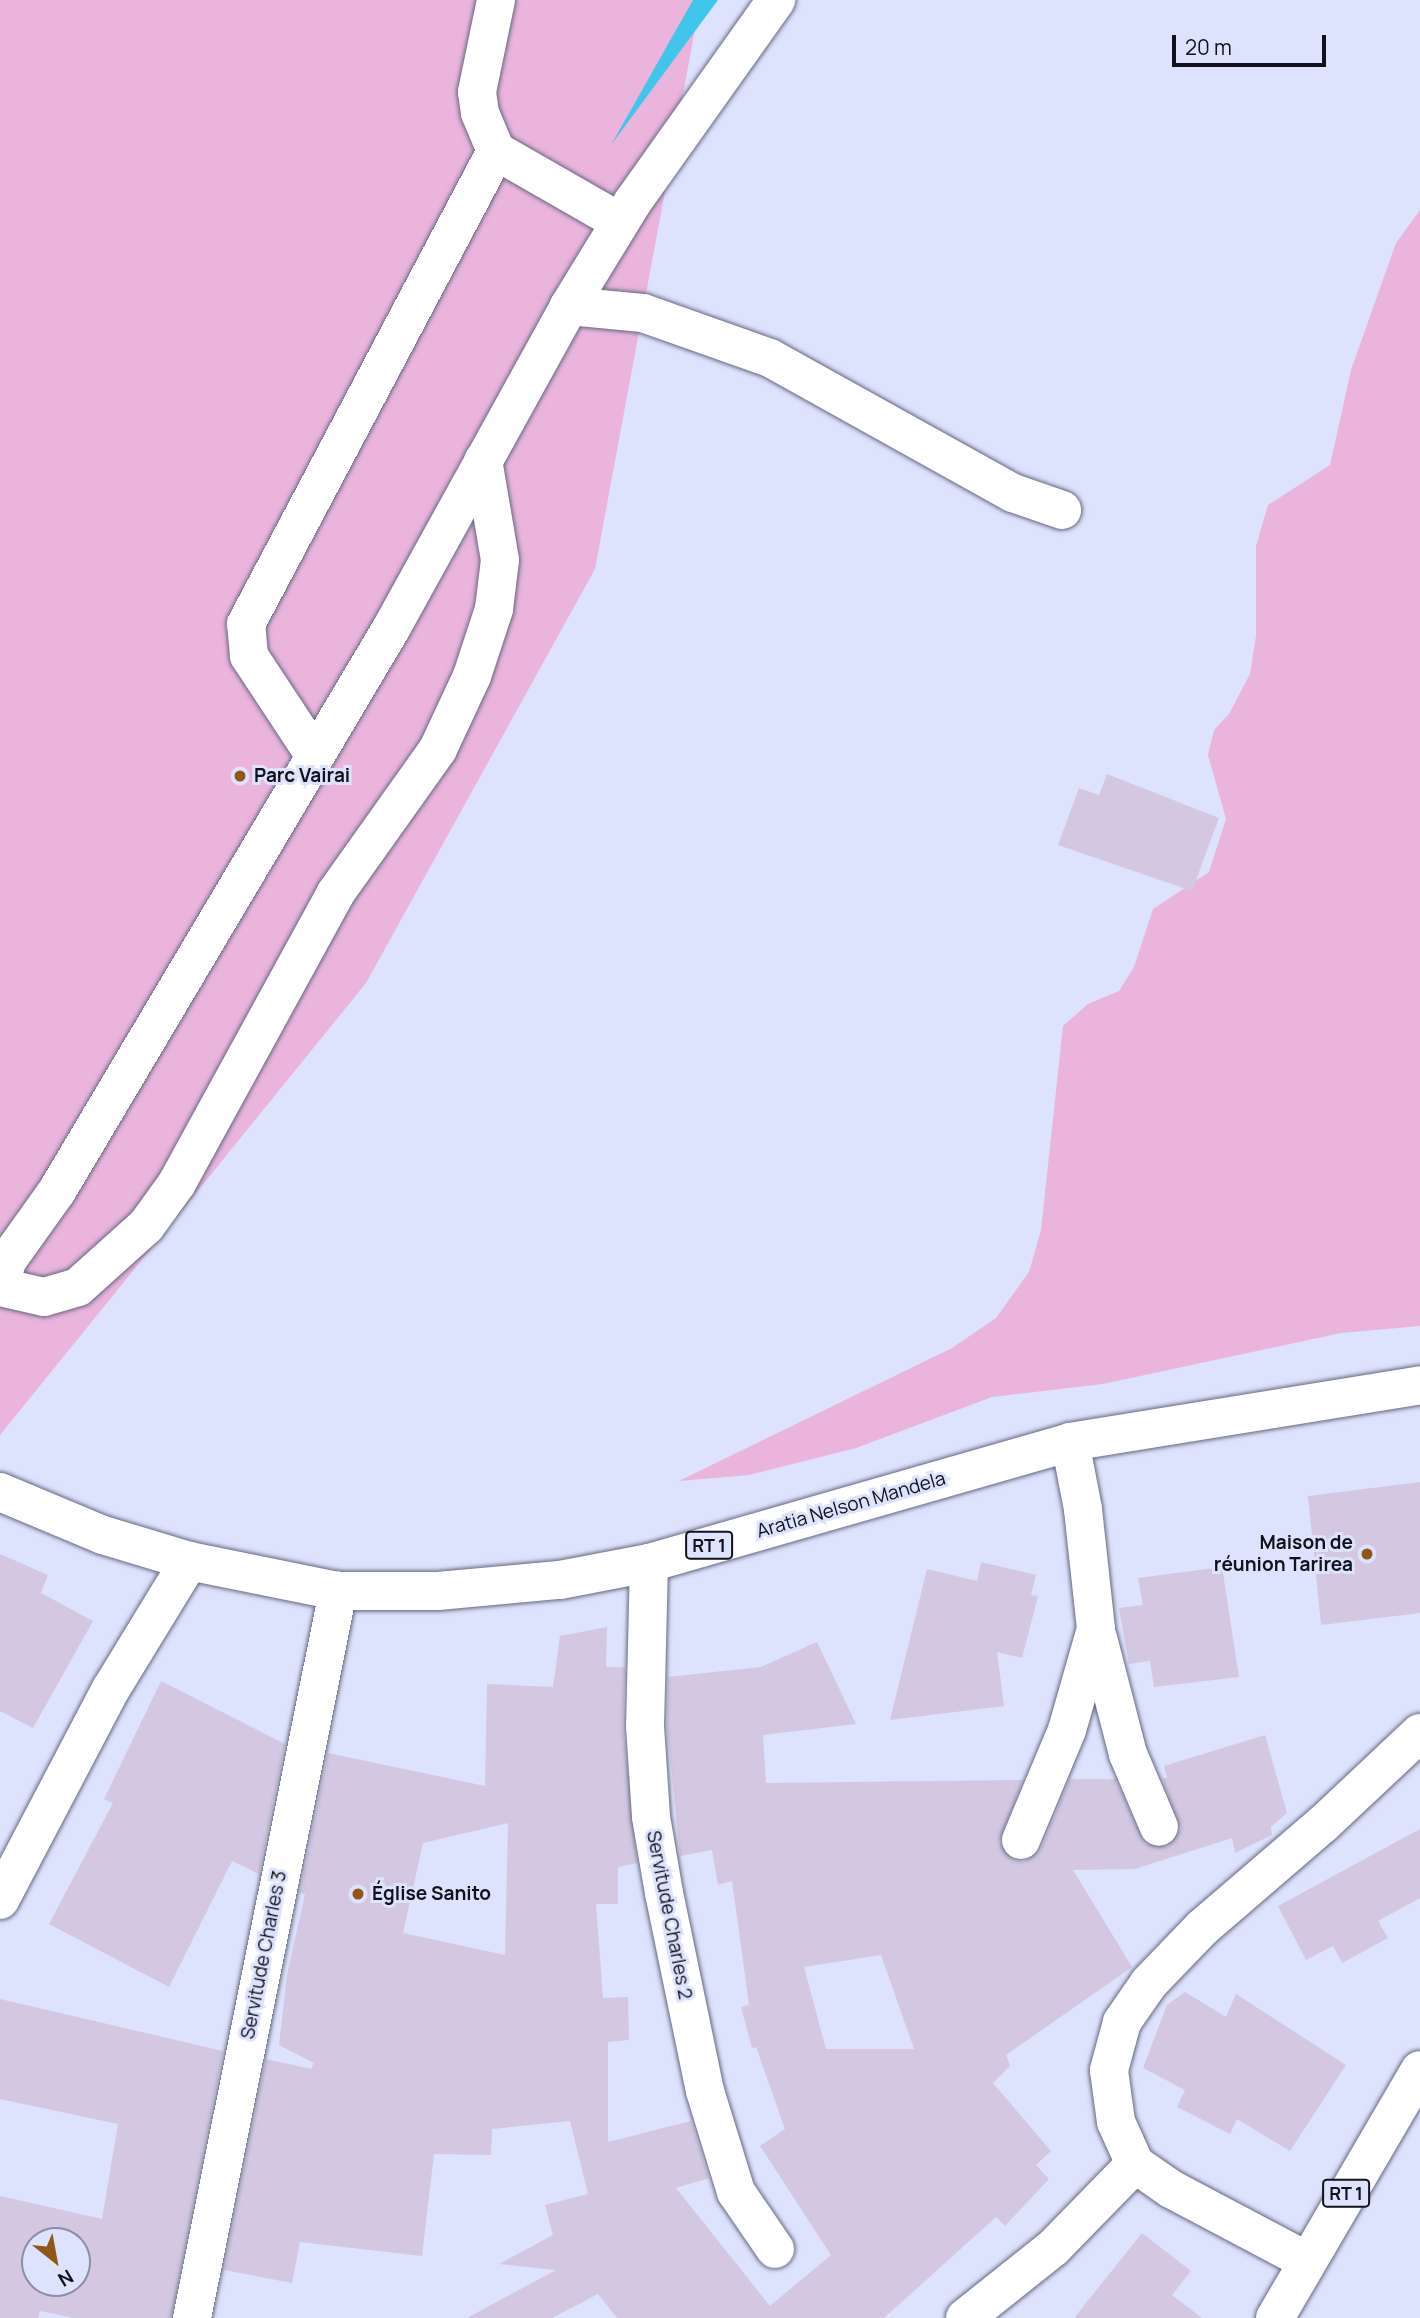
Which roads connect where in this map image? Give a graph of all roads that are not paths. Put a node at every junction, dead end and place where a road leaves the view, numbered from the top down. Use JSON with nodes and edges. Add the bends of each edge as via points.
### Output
{"nodes":[{"id":1,"x":496,"y":0,"type":"edge"},
{"id":2,"x":776,"y":0,"type":"edge"},
{"id":3,"x":496,"y":151,"type":"junction"},
{"id":4,"x":620,"y":222,"type":"junction"},
{"id":5,"x":569,"y":306,"type":"junction"},
{"id":6,"x":483,"y":460,"type":"junction"},
{"id":7,"x":1062,"y":510,"type":"dead end"},
{"id":8,"x":315,"y":756,"type":"junction"},
{"id":9,"x":0,"y":1287,"type":"edge"},
{"id":10,"x":1420,"y":1385,"type":"edge"},
{"id":11,"x":1070,"y":1442,"type":"junction"},
{"id":12,"x":0,"y":1492,"type":"edge"},
{"id":13,"x":190,"y":1562,"type":"junction"},
{"id":14,"x":649,"y":1563,"type":"junction"},
{"id":15,"x":338,"y":1591,"type":"junction"},
{"id":16,"x":1096,"y":1629,"type":"junction"},
{"id":17,"x":1420,"y":1733,"type":"edge"},
{"id":18,"x":1159,"y":1827,"type":"dead end"},
{"id":19,"x":1021,"y":1840,"type":"dead end"},
{"id":20,"x":0,"y":1900,"type":"edge"},
{"id":21,"x":1420,"y":2070,"type":"edge"},
{"id":22,"x":1135,"y":2164,"type":"junction"},
{"id":23,"x":775,"y":2249,"type":"dead end"},
{"id":24,"x":1307,"y":2261,"type":"junction"},
{"id":25,"x":192,"y":2318,"type":"edge"},
{"id":26,"x":965,"y":2318,"type":"edge"},
{"id":27,"x":1275,"y":2318,"type":"edge"}],
"edges":[{"from":1,"to":3,"type":"street","via":[[477,92]]},
{"from":2,"to":4,"type":"street"},
{"from":3,"to":4,"type":"street"},
{"from":3,"to":8,"type":"street","via":[[246,624],[249,656]]},
{"from":4,"to":5,"type":"street"},
{"from":5,"to":6,"type":"street"},
{"from":5,"to":7,"type":"street","via":[[643,313],[770,358],[1013,493]]},
{"from":6,"to":8,"type":"street"},
{"from":6,"to":9,"type":"street","via":[[500,560],[494,609],[472,676],[438,749],[335,894],[177,1184],[146,1226],[78,1287],[44,1297]]},
{"from":8,"to":9,"type":"street","via":[[57,1191],[7,1261]]},
{"from":10,"to":11,"type":"street","name":"Aratia Nelson Mandela","number":"RT 1"},
{"from":11,"to":14,"type":"street","name":"Aratia Nelson Mandela","number":"RT 1"},
{"from":11,"to":16,"type":"street","via":[[1083,1509]]},
{"from":12,"to":13,"type":"street","name":"Aratia Nelson Mandela","number":"RT 1","via":[[103,1535]]},
{"from":13,"to":15,"type":"street","name":"Aratia Nelson Mandela","number":"RT 1"},
{"from":13,"to":20,"type":"street","via":[[111,1689]]},
{"from":14,"to":15,"type":"street","name":"Aratia Nelson Mandela","number":"RT 1","via":[[560,1580],[438,1591]]},
{"from":14,"to":23,"type":"street","name":"Servitude Charles 2","via":[[645,1726],[651,1817],[664,1893],[705,2091],[736,2192]]},
{"from":15,"to":25,"type":"street","name":"Servitude Charles 3"},
{"from":16,"to":18,"type":"street","via":[[1128,1754]]},
{"from":16,"to":19,"type":"street","via":[[1067,1730]]},
{"from":17,"to":22,"type":"street","via":[[1202,1928],[1149,1983],[1122,2022],[1109,2070],[1116,2122]]},
{"from":21,"to":24,"type":"street","number":"RT 1"},
{"from":22,"to":24,"type":"street","via":[[1171,2189]]},
{"from":22,"to":26,"type":"street","via":[[1053,2248]]},
{"from":24,"to":27,"type":"street","number":"RT 1"}]}
